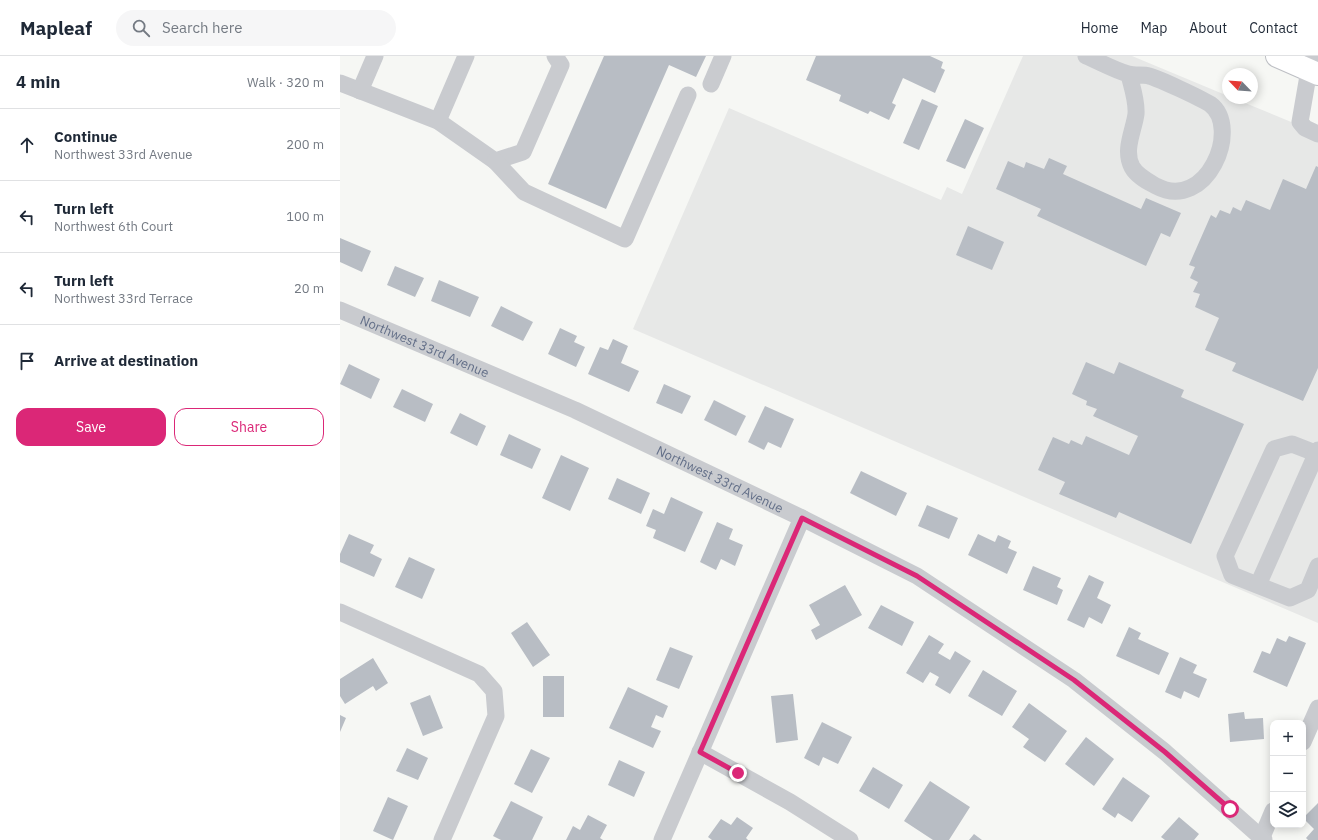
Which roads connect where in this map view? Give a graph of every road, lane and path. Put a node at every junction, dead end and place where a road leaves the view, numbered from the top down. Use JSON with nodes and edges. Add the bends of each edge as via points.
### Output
{"nodes":[{"id":1,"x":375,"y":56,"type":"edge"},
{"id":2,"x":466,"y":56,"type":"edge"},
{"id":3,"x":556,"y":56,"type":"edge"},
{"id":4,"x":723,"y":56,"type":"edge"},
{"id":5,"x":1086,"y":56,"type":"edge"},
{"id":6,"x":1277,"y":56,"type":"edge"},
{"id":7,"x":1314,"y":67,"type":"edge"},
{"id":8,"x":1129,"y":75,"type":"junction"},
{"id":9,"x":340,"y":83,"type":"edge"},
{"id":10,"x":711,"y":84,"type":"dead end"},
{"id":11,"x":360,"y":91,"type":"junction"},
{"id":12,"x":688,"y":95,"type":"dead end"},
{"id":13,"x":438,"y":120,"type":"junction"},
{"id":14,"x":1318,"y":134,"type":"edge"},
{"id":15,"x":495,"y":161,"type":"junction"},
{"id":16,"x":340,"y":310,"type":"edge"},
{"id":17,"x":1317,"y":453,"type":"edge"},
{"id":18,"x":802,"y":518,"type":"junction"},
{"id":19,"x":1318,"y":566,"type":"edge"},
{"id":20,"x":1258,"y":585,"type":"junction"},
{"id":21,"x":340,"y":612,"type":"edge"},
{"id":22,"x":1318,"y":708,"type":"edge"},
{"id":23,"x":1306,"y":735,"type":"edge"},
{"id":24,"x":700,"y":752,"type":"junction"},
{"id":25,"x":1270,"y":819,"type":"edge"},
{"id":26,"x":1263,"y":839,"type":"edge"},
{"id":27,"x":442,"y":840,"type":"edge"},
{"id":28,"x":662,"y":840,"type":"edge"},
{"id":29,"x":850,"y":840,"type":"edge"}],
"edges":[{"from":1,"to":11,"type":"street"},
{"from":2,"to":13,"type":"street"},
{"from":3,"to":15,"type":"street","via":[[561,65],[522,152]]},
{"from":4,"to":10,"type":"street"},
{"from":5,"to":8,"type":"street"},
{"from":6,"to":7,"type":"main road"},
{"from":7,"to":14,"type":"street","via":[[1300,122],[1305,128]]},
{"from":8,"to":8,"type":"street","via":[[1136,113],[1129,151],[1132,167],[1143,179],[1164,190],[1177,192],[1191,189],[1203,179],[1214,164],[1222,142],[1222,122],[1211,105],[1149,75]]},
{"from":9,"to":11,"type":"street"},
{"from":11,"to":13,"type":"street"},
{"from":12,"to":15,"type":"street","via":[[625,239],[524,192]]},
{"from":13,"to":15,"type":"street"},
{"from":16,"to":18,"type":"street","name":"Northwest 33rd Avenue","via":[[575,410]]},
{"from":17,"to":20,"type":"street"},
{"from":17,"to":20,"type":"street","via":[[1292,444],[1274,449],[1225,556],[1232,575]]},
{"from":18,"to":24,"type":"street"},
{"from":18,"to":26,"type":"street","name":"Northwest 33rd Avenue","via":[[917,576],[1074,680],[1165,752]]},
{"from":19,"to":20,"type":"street","via":[[1308,590],[1290,598]]},
{"from":21,"to":27,"type":"street","via":[[479,674],[494,691],[496,716]]},
{"from":22,"to":23,"type":"street"},
{"from":24,"to":28,"type":"street"},
{"from":24,"to":29,"type":"street","via":[[790,802]]},
{"from":25,"to":26,"type":"street"}]}
